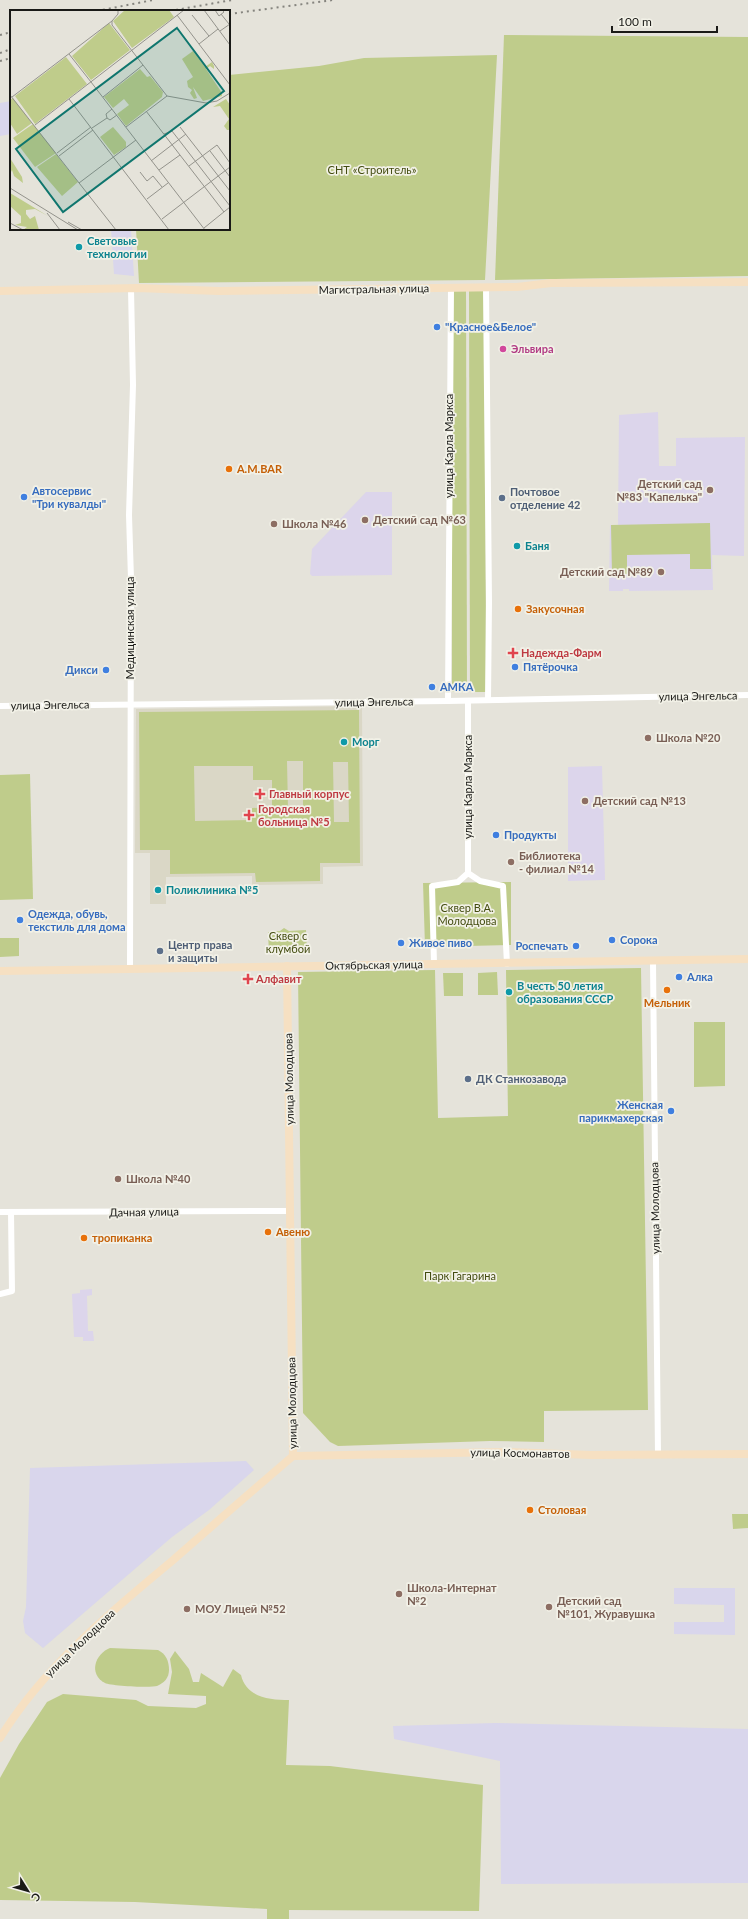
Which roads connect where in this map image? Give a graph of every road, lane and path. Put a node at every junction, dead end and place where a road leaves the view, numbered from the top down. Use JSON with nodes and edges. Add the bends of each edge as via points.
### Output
{"nodes":[{"id":1,"x":748,"y":282,"type":"edge"},
{"id":2,"x":486,"y":287,"type":"junction"},
{"id":3,"x":451,"y":288,"type":"junction"},
{"id":4,"x":131,"y":289,"type":"junction"},
{"id":5,"x":0,"y":291,"type":"edge"},
{"id":6,"x":748,"y":695,"type":"edge"},
{"id":7,"x":468,"y":700,"type":"junction"},
{"id":8,"x":488,"y":700,"type":"junction"},
{"id":9,"x":448,"y":701,"type":"junction"},
{"id":10,"x":131,"y":704,"type":"junction"},
{"id":11,"x":0,"y":706,"type":"edge"},
{"id":12,"x":468,"y":873,"type":"junction"},
{"id":13,"x":748,"y":959,"type":"edge"},
{"id":14,"x":653,"y":962,"type":"junction"},
{"id":15,"x":434,"y":964,"type":"junction"},
{"id":16,"x":507,"y":964,"type":"junction"},
{"id":17,"x":287,"y":966,"type":"junction"},
{"id":18,"x":130,"y":968,"type":"junction"},
{"id":19,"x":0,"y":971,"type":"edge"},
{"id":20,"x":289,"y":1211,"type":"junction"},
{"id":21,"x":0,"y":1212,"type":"edge"},
{"id":22,"x":11,"y":1212,"type":"junction"},
{"id":23,"x":0,"y":1294,"type":"edge"},
{"id":24,"x":658,"y":1454,"type":"junction"},
{"id":25,"x":748,"y":1454,"type":"edge"},
{"id":26,"x":292,"y":1456,"type":"junction"},
{"id":27,"x":0,"y":1738,"type":"edge"}],
"edges":[{"from":1,"to":2,"type":"street","name":"Магистральная улица","via":[[551,283]]},
{"from":2,"to":3,"type":"street","name":"Магистральная улица"},
{"from":2,"to":8,"type":"street"},
{"from":3,"to":4,"type":"street","name":"Магистральная улица","via":[[219,291]]},
{"from":3,"to":9,"type":"street","name":"улица Карла Маркса"},
{"from":4,"to":5,"type":"street","name":"Магистральная улица"},
{"from":4,"to":10,"type":"street","name":"Медицинская улица"},
{"from":6,"to":8,"type":"street","name":"улица Энгельса"},
{"from":7,"to":8,"type":"street","name":"улица Энгельса"},
{"from":7,"to":9,"type":"street","name":"улица Энгельса"},
{"from":7,"to":12,"type":"street","name":"улица Карла Маркса"},
{"from":9,"to":10,"type":"street","name":"улица Энгельса"},
{"from":10,"to":11,"type":"street","name":"улица Энгельса"},
{"from":10,"to":18,"type":"street","name":"Медицинская улица"},
{"from":12,"to":15,"type":"street","via":[[458,882],[432,886]]},
{"from":12,"to":16,"type":"street","via":[[480,882],[504,886]]},
{"from":13,"to":14,"type":"street","name":"Октябрьская улица"},
{"from":14,"to":16,"type":"street","name":"Октябрьская улица"},
{"from":14,"to":24,"type":"street","name":"улица Молодцова"},
{"from":15,"to":16,"type":"street","name":"Октябрьская улица"},
{"from":15,"to":17,"type":"street","name":"Октябрьская улица"},
{"from":17,"to":18,"type":"street","name":"Октябрьская улица"},
{"from":17,"to":20,"type":"street","name":"улица Молодцова"},
{"from":18,"to":19,"type":"street","name":"Октябрьская улица"},
{"from":20,"to":22,"type":"street","name":"Дачная улица"},
{"from":20,"to":26,"type":"street","name":"улица Молодцова"},
{"from":21,"to":22,"type":"street","name":"Дачная улица"},
{"from":22,"to":23,"type":"street","via":[[12,1291]]},
{"from":24,"to":25,"type":"street","name":"улица Космонавтов"},
{"from":24,"to":26,"type":"street","name":"улица Космонавтов","via":[[493,1452]]},
{"from":26,"to":27,"type":"street","name":"улица Молодцова","via":[[61,1659],[36,1686]]}]}
